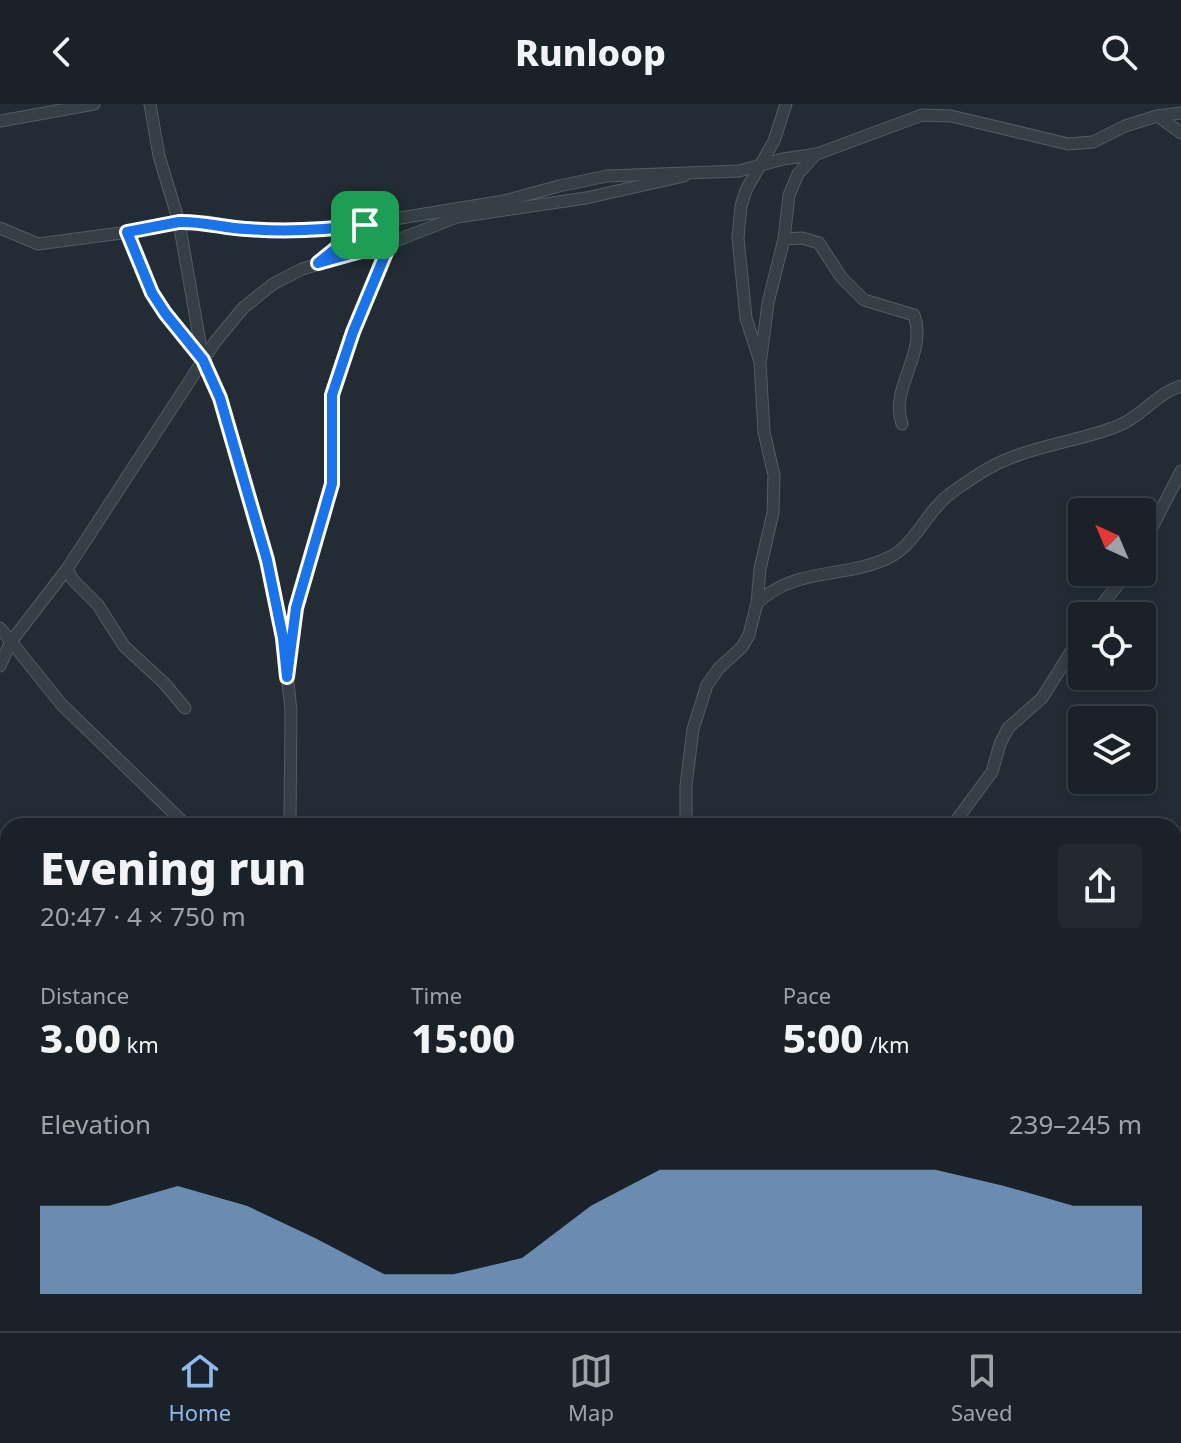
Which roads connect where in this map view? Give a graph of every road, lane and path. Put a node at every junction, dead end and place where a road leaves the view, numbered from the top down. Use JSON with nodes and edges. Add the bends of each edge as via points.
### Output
{"nodes":[{"id":1,"x":94,"y":104,"type":"edge"},
{"id":2,"x":150,"y":104,"type":"edge"},
{"id":3,"x":786,"y":104,"type":"edge"},
{"id":4,"x":1181,"y":113,"type":"edge"},
{"id":5,"x":1157,"y":116,"type":"junction"},
{"id":6,"x":0,"y":121,"type":"edge"},
{"id":7,"x":1181,"y":133,"type":"edge"},
{"id":8,"x":817,"y":154,"type":"junction"},
{"id":9,"x":763,"y":164,"type":"junction"},
{"id":10,"x":693,"y":174,"type":"junction"},
{"id":11,"x":179,"y":222,"type":"junction"},
{"id":12,"x":365,"y":225,"type":"junction"},
{"id":13,"x":0,"y":228,"type":"edge"},
{"id":14,"x":127,"y":232,"type":"junction"},
{"id":15,"x":784,"y":239,"type":"junction"},
{"id":16,"x":390,"y":243,"type":"junction"},
{"id":17,"x":318,"y":263,"type":"junction"},
{"id":18,"x":203,"y":360,"type":"junction"},
{"id":19,"x":760,"y":362,"type":"junction"},
{"id":20,"x":1181,"y":386,"type":"edge"},
{"id":21,"x":902,"y":424,"type":"dead end"},
{"id":22,"x":1181,"y":471,"type":"edge"},
{"id":23,"x":1156,"y":520,"type":"edge"},
{"id":24,"x":67,"y":569,"type":"junction"},
{"id":25,"x":1117,"y":586,"type":"edge"},
{"id":26,"x":1104,"y":602,"type":"edge"},
{"id":27,"x":757,"y":603,"type":"junction"},
{"id":28,"x":0,"y":628,"type":"edge"},
{"id":29,"x":10,"y":643,"type":"junction"},
{"id":30,"x":1068,"y":656,"type":"edge"},
{"id":31,"x":0,"y":666,"type":"edge"},
{"id":32,"x":287,"y":677,"type":"junction"},
{"id":33,"x":185,"y":708,"type":"dead end"},
{"id":34,"x":179,"y":818,"type":"edge"},
{"id":35,"x":290,"y":818,"type":"edge"},
{"id":36,"x":687,"y":818,"type":"edge"},
{"id":37,"x":958,"y":818,"type":"edge"}],
"edges":[{"from":1,"to":6,"type":"street"},
{"from":2,"to":11,"type":"street"},
{"from":3,"to":9,"type":"street"},
{"from":4,"to":5,"type":"street"},
{"from":5,"to":7,"type":"street"},
{"from":5,"to":8,"type":"street","via":[[1093,142],[1068,144],[951,116],[922,115]]},
{"from":8,"to":9,"type":"street"},
{"from":8,"to":15,"type":"street","via":[[793,183]]},
{"from":9,"to":10,"type":"street"},
{"from":9,"to":19,"type":"street","via":[[743,198],[738,238],[746,318]]},
{"from":10,"to":12,"type":"street","via":[[607,176],[504,201]]},
{"from":10,"to":16,"type":"street","via":[[586,198],[448,219]]},
{"from":11,"to":12,"type":"street","via":[[243,229]]},
{"from":11,"to":14,"type":"street"},
{"from":11,"to":18,"type":"street"},
{"from":12,"to":17,"type":"street"},
{"from":13,"to":14,"type":"street","via":[[38,244]]},
{"from":14,"to":18,"type":"street","via":[[152,293]]},
{"from":15,"to":19,"type":"street"},
{"from":15,"to":21,"type":"street","via":[[819,243],[864,300],[914,315],[913,364],[899,402]]},
{"from":16,"to":17,"type":"street"},
{"from":16,"to":32,"type":"street","via":[[332,395],[332,484],[296,608]]},
{"from":17,"to":18,"type":"street","via":[[289,274],[243,308]]},
{"from":18,"to":24,"type":"street"},
{"from":18,"to":32,"type":"street","via":[[257,520]]},
{"from":19,"to":27,"type":"street","via":[[775,494]]},
{"from":20,"to":27,"type":"street","via":[[1116,426],[987,469],[940,501],[909,543],[891,557],[790,581]]},
{"from":22,"to":23,"type":"street"},
{"from":24,"to":29,"type":"street"},
{"from":24,"to":33,"type":"street","via":[[124,646]]},
{"from":25,"to":26,"type":"street"},
{"from":27,"to":36,"type":"street","via":[[749,635],[713,675],[701,702],[688,761]]},
{"from":28,"to":29,"type":"street"},
{"from":29,"to":31,"type":"street"},
{"from":29,"to":34,"type":"street","via":[[62,705]]},
{"from":30,"to":37,"type":"street","via":[[1042,698],[1002,736],[992,772]]},
{"from":32,"to":35,"type":"street"}]}
